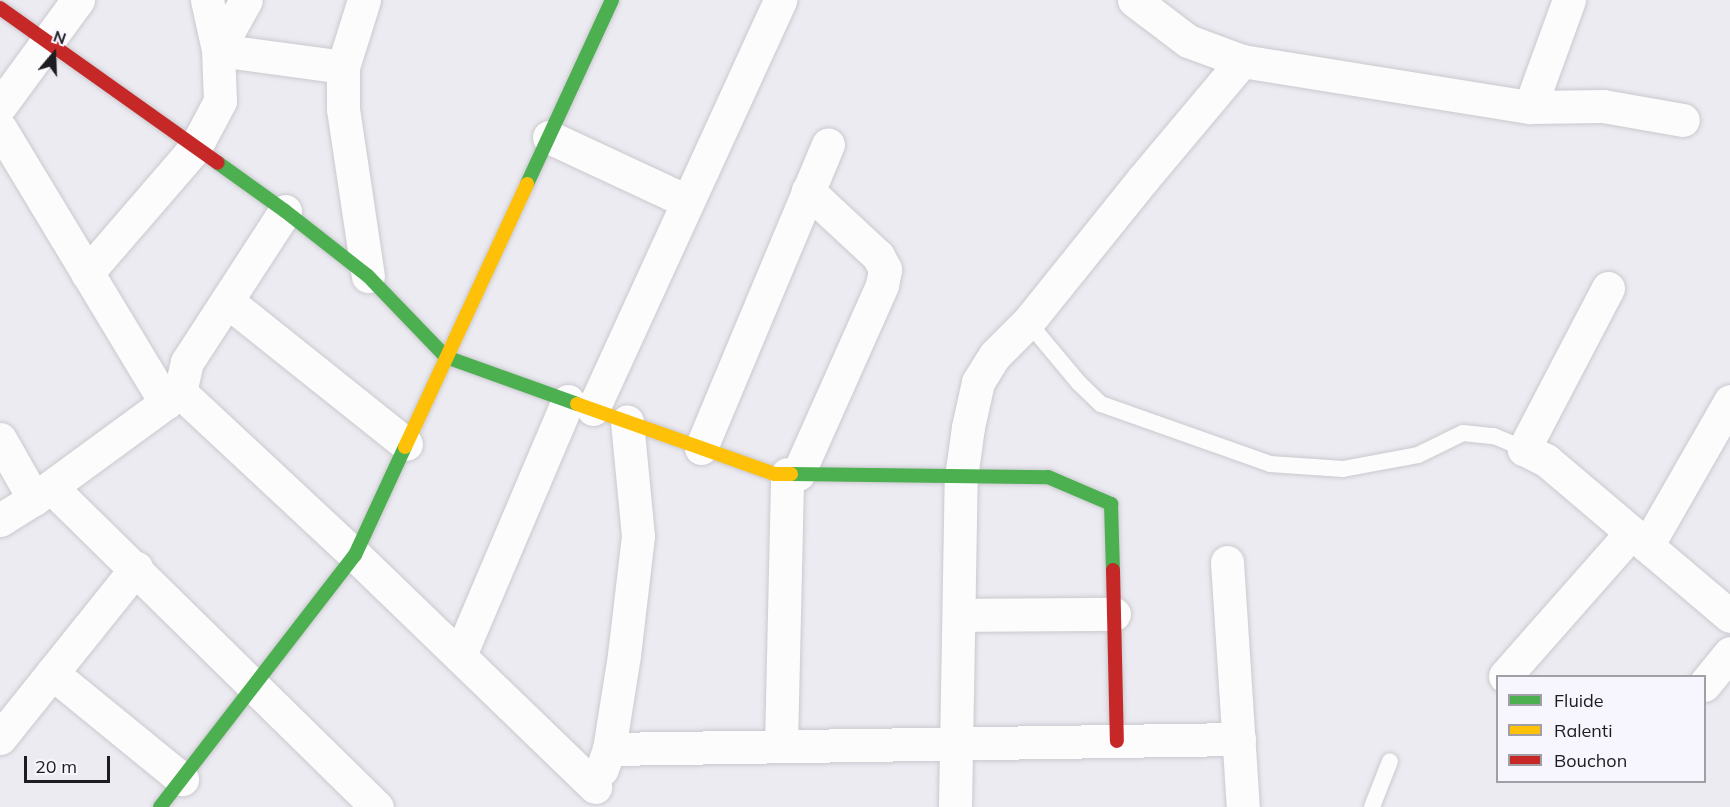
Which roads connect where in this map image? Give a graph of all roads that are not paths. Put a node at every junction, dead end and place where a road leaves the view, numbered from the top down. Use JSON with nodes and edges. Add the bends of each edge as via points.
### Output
{"nodes":[{"id":1,"x":78,"y":0,"type":"edge"},
{"id":2,"x":207,"y":0,"type":"edge"},
{"id":3,"x":246,"y":0,"type":"edge"},
{"id":4,"x":364,"y":0,"type":"edge"},
{"id":5,"x":612,"y":0,"type":"edge"},
{"id":6,"x":780,"y":0,"type":"edge"},
{"id":7,"x":1134,"y":0,"type":"edge"},
{"id":8,"x":1569,"y":0,"type":"edge"},
{"id":9,"x":0,"y":8,"type":"edge"},
{"id":10,"x":46,"y":43,"type":"junction"},
{"id":11,"x":218,"y":50,"type":"junction"},
{"id":12,"x":1242,"y":61,"type":"junction"},
{"id":13,"x":343,"y":67,"type":"junction"},
{"id":14,"x":0,"y":106,"type":"edge"},
{"id":15,"x":1530,"y":107,"type":"junction"},
{"id":16,"x":1683,"y":120,"type":"dead end"},
{"id":17,"x":0,"y":128,"type":"edge"},
{"id":18,"x":549,"y":137,"type":"junction"},
{"id":19,"x":828,"y":144,"type":"dead end"},
{"id":20,"x":195,"y":148,"type":"junction"},
{"id":21,"x":808,"y":191,"type":"junction"},
{"id":22,"x":686,"y":201,"type":"junction"},
{"id":23,"x":285,"y":211,"type":"junction"},
{"id":24,"x":87,"y":273,"type":"junction"},
{"id":25,"x":368,"y":276,"type":"junction"},
{"id":26,"x":1608,"y":288,"type":"dead end"},
{"id":27,"x":227,"y":302,"type":"junction"},
{"id":28,"x":1028,"y":321,"type":"junction"},
{"id":29,"x":446,"y":357,"type":"junction"},
{"id":30,"x":173,"y":398,"type":"junction"},
{"id":31,"x":1730,"y":400,"type":"edge"},
{"id":32,"x":580,"y":405,"type":"junction"},
{"id":33,"x":627,"y":422,"type":"junction"},
{"id":34,"x":0,"y":439,"type":"edge"},
{"id":35,"x":406,"y":444,"type":"junction"},
{"id":36,"x":701,"y":448,"type":"junction"},
{"id":37,"x":1524,"y":449,"type":"junction"},
{"id":38,"x":793,"y":474,"type":"junction"},
{"id":39,"x":962,"y":477,"type":"junction"},
{"id":40,"x":43,"y":493,"type":"junction"},
{"id":41,"x":0,"y":520,"type":"edge"},
{"id":42,"x":1639,"y":540,"type":"junction"},
{"id":43,"x":355,"y":555,"type":"junction"},
{"id":44,"x":1227,"y":562,"type":"dead end"},
{"id":45,"x":136,"y":568,"type":"junction"},
{"id":46,"x":1114,"y":614,"type":"junction"},
{"id":47,"x":959,"y":615,"type":"junction"},
{"id":48,"x":1730,"y":616,"type":"edge"},
{"id":49,"x":1730,"y":653,"type":"edge"},
{"id":50,"x":460,"y":655,"type":"junction"},
{"id":51,"x":52,"y":673,"type":"junction"},
{"id":52,"x":1506,"y":675,"type":"edge"},
{"id":53,"x":1706,"y":683,"type":"edge"},
{"id":54,"x":255,"y":684,"type":"junction"},
{"id":55,"x":0,"y":738,"type":"edge"},
{"id":56,"x":1239,"y":739,"type":"junction"},
{"id":57,"x":1117,"y":741,"type":"junction"},
{"id":58,"x":956,"y":744,"type":"junction"},
{"id":59,"x":781,"y":746,"type":"junction"},
{"id":60,"x":609,"y":749,"type":"junction"},
{"id":61,"x":1390,"y":761,"type":"dead end"},
{"id":62,"x":182,"y":778,"type":"junction"},
{"id":63,"x":591,"y":797,"type":"edge"},
{"id":64,"x":366,"y":801,"type":"edge"},
{"id":65,"x":160,"y":807,"type":"edge"},
{"id":66,"x":955,"y":807,"type":"edge"},
{"id":67,"x":1243,"y":807,"type":"edge"},
{"id":68,"x":1372,"y":807,"type":"edge"}],
"edges":[{"from":1,"to":10,"type":"street"},
{"from":2,"to":11,"type":"street"},
{"from":3,"to":11,"type":"street"},
{"from":4,"to":13,"type":"street"},
{"from":5,"to":18,"type":"street"},
{"from":6,"to":22,"type":"street"},
{"from":7,"to":12,"type":"street","via":[[1188,41]]},
{"from":8,"to":15,"type":"street"},
{"from":9,"to":10,"type":"street"},
{"from":10,"to":14,"type":"street"},
{"from":10,"to":20,"type":"street"},
{"from":11,"to":13,"type":"street"},
{"from":11,"to":20,"type":"street","via":[[220,101]]},
{"from":12,"to":15,"type":"street"},
{"from":12,"to":28,"type":"street"},
{"from":13,"to":25,"type":"street","via":[[343,110]]},
{"from":15,"to":16,"type":"street","via":[[1603,106]]},
{"from":17,"to":24,"type":"street"},
{"from":18,"to":22,"type":"street"},
{"from":18,"to":29,"type":"street"},
{"from":19,"to":21,"type":"street"},
{"from":20,"to":23,"type":"street"},
{"from":20,"to":24,"type":"street"},
{"from":21,"to":36,"type":"street"},
{"from":21,"to":38,"type":"street","via":[[878,256],[885,269],[882,285]]},
{"from":22,"to":32,"type":"street"},
{"from":23,"to":25,"type":"street"},
{"from":23,"to":27,"type":"street"},
{"from":24,"to":30,"type":"street"},
{"from":25,"to":29,"type":"street"},
{"from":26,"to":37,"type":"street"},
{"from":27,"to":30,"type":"street","via":[[188,362]]},
{"from":27,"to":35,"type":"street"},
{"from":28,"to":37,"type":"lane","via":[[1101,404],[1270,464],[1343,469],[1418,455],[1463,433],[1494,436]]},
{"from":28,"to":39,"type":"street","via":[[995,355],[978,382]]},
{"from":29,"to":32,"type":"street"},
{"from":29,"to":35,"type":"street"},
{"from":30,"to":40,"type":"street"},
{"from":30,"to":43,"type":"street"},
{"from":31,"to":42,"type":"street"},
{"from":32,"to":33,"type":"street"},
{"from":32,"to":50,"type":"street"},
{"from":33,"to":36,"type":"street"},
{"from":33,"to":60,"type":"street","via":[[638,536]]},
{"from":34,"to":40,"type":"street"},
{"from":35,"to":43,"type":"street"},
{"from":36,"to":38,"type":"street","via":[[774,474]]},
{"from":37,"to":42,"type":"street","via":[[1546,460]]},
{"from":38,"to":39,"type":"street"},
{"from":38,"to":59,"type":"street"},
{"from":39,"to":46,"type":"street","via":[[1048,477],[1111,504]]},
{"from":39,"to":47,"type":"street"},
{"from":40,"to":41,"type":"street"},
{"from":40,"to":45,"type":"street"},
{"from":42,"to":48,"type":"street"},
{"from":42,"to":52,"type":"street"},
{"from":43,"to":50,"type":"street"},
{"from":43,"to":54,"type":"street"},
{"from":44,"to":56,"type":"street"},
{"from":45,"to":51,"type":"street"},
{"from":45,"to":54,"type":"street"},
{"from":46,"to":47,"type":"street"},
{"from":46,"to":57,"type":"street"},
{"from":47,"to":58,"type":"street"},
{"from":49,"to":53,"type":"street"},
{"from":50,"to":63,"type":"street"},
{"from":51,"to":55,"type":"street"},
{"from":51,"to":62,"type":"street"},
{"from":54,"to":62,"type":"street"},
{"from":54,"to":64,"type":"street"},
{"from":56,"to":57,"type":"street"},
{"from":56,"to":67,"type":"street"},
{"from":57,"to":58,"type":"street"},
{"from":58,"to":59,"type":"street"},
{"from":58,"to":66,"type":"street"},
{"from":59,"to":60,"type":"street"},
{"from":60,"to":63,"type":"street"},
{"from":61,"to":68,"type":"lane"},
{"from":62,"to":65,"type":"street"}]}
